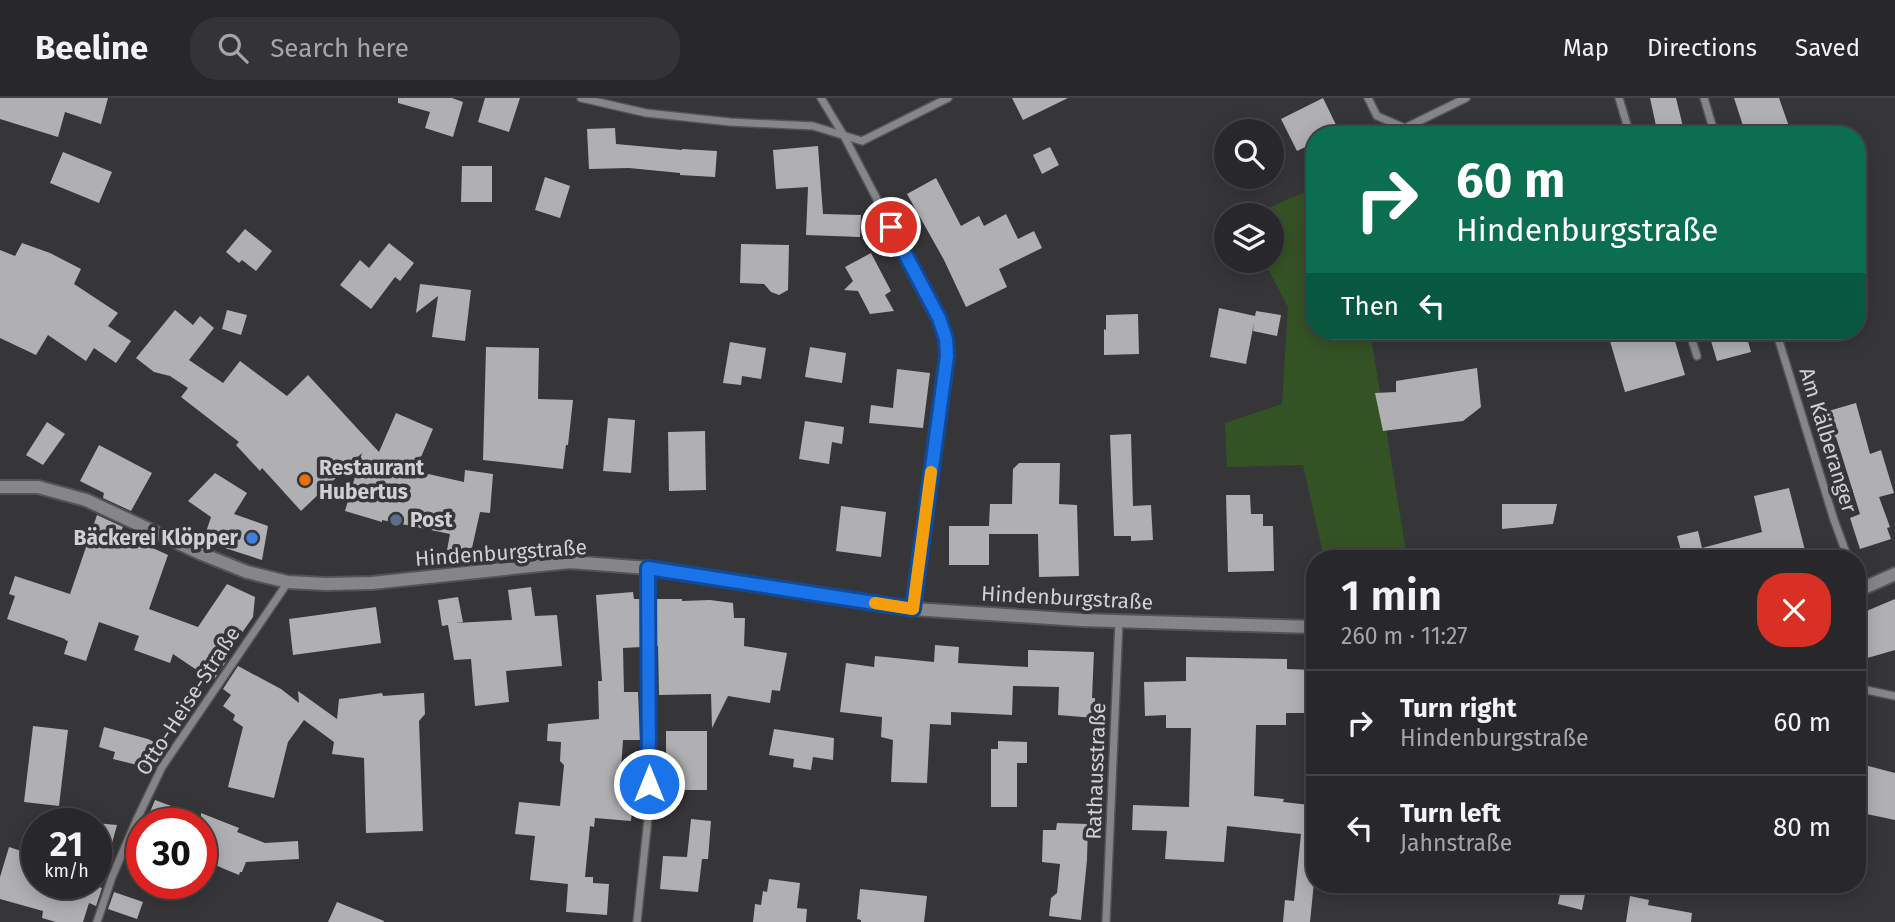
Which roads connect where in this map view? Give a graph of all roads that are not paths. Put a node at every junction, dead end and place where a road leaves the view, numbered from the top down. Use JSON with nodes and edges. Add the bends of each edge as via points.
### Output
{"nodes":[{"id":1,"x":582,"y":98,"type":"edge"},
{"id":2,"x":821,"y":98,"type":"edge"},
{"id":3,"x":948,"y":98,"type":"edge"},
{"id":4,"x":1368,"y":98,"type":"edge"},
{"id":5,"x":1466,"y":98,"type":"edge"},
{"id":6,"x":1619,"y":98,"type":"edge"},
{"id":7,"x":1704,"y":98,"type":"edge"},
{"id":8,"x":1400,"y":126,"type":"edge"},
{"id":9,"x":1409,"y":126,"type":"edge"},
{"id":10,"x":1627,"y":126,"type":"edge"},
{"id":11,"x":1712,"y":126,"type":"edge"},
{"id":12,"x":844,"y":136,"type":"junction"},
{"id":13,"x":1692,"y":340,"type":"edge"},
{"id":14,"x":1779,"y":340,"type":"edge"},
{"id":15,"x":1697,"y":356,"type":"dead end"},
{"id":16,"x":0,"y":487,"type":"edge"},
{"id":17,"x":1845,"y":550,"type":"edge"},
{"id":18,"x":648,"y":568,"type":"junction"},
{"id":19,"x":1895,"y":574,"type":"edge"},
{"id":20,"x":288,"y":582,"type":"junction"},
{"id":21,"x":1866,"y":584,"type":"edge"},
{"id":22,"x":913,"y":609,"type":"junction"},
{"id":23,"x":1119,"y":621,"type":"junction"},
{"id":24,"x":1306,"y":627,"type":"edge"},
{"id":25,"x":1866,"y":690,"type":"edge"},
{"id":26,"x":1895,"y":696,"type":"edge"},
{"id":27,"x":97,"y":922,"type":"edge"},
{"id":28,"x":637,"y":922,"type":"edge"},
{"id":29,"x":1106,"y":922,"type":"edge"}],
"edges":[{"from":1,"to":12,"type":"street","via":[[646,113],[813,126]]},
{"from":2,"to":12,"type":"street"},
{"from":3,"to":12,"type":"street","via":[[862,141]]},
{"from":4,"to":8,"type":"street","via":[[1377,116]]},
{"from":5,"to":9,"type":"street"},
{"from":6,"to":10,"type":"street"},
{"from":7,"to":11,"type":"street"},
{"from":12,"to":22,"type":"street","via":[[946,339]]},
{"from":13,"to":15,"type":"street"},
{"from":14,"to":17,"type":"street","name":"Am Kälberanger"},
{"from":16,"to":20,"type":"street","name":"Hindenburgstraße","via":[[38,487],[86,499],[202,554]]},
{"from":18,"to":20,"type":"street","name":"Hindenburgstraße","via":[[570,562],[372,583]]},
{"from":18,"to":22,"type":"street","name":"Hindenburgstraße"},
{"from":18,"to":28,"type":"street","via":[[649,809]]},
{"from":19,"to":21,"type":"street"},
{"from":20,"to":27,"type":"street","name":"Otto-Heise-Straße","via":[[162,767],[136,819]]},
{"from":22,"to":23,"type":"street","name":"Hindenburgstraße"},
{"from":23,"to":24,"type":"street","name":"Hindenburgstraße"},
{"from":23,"to":29,"type":"street","name":"Rathausstraße"},
{"from":25,"to":26,"type":"street"}]}
